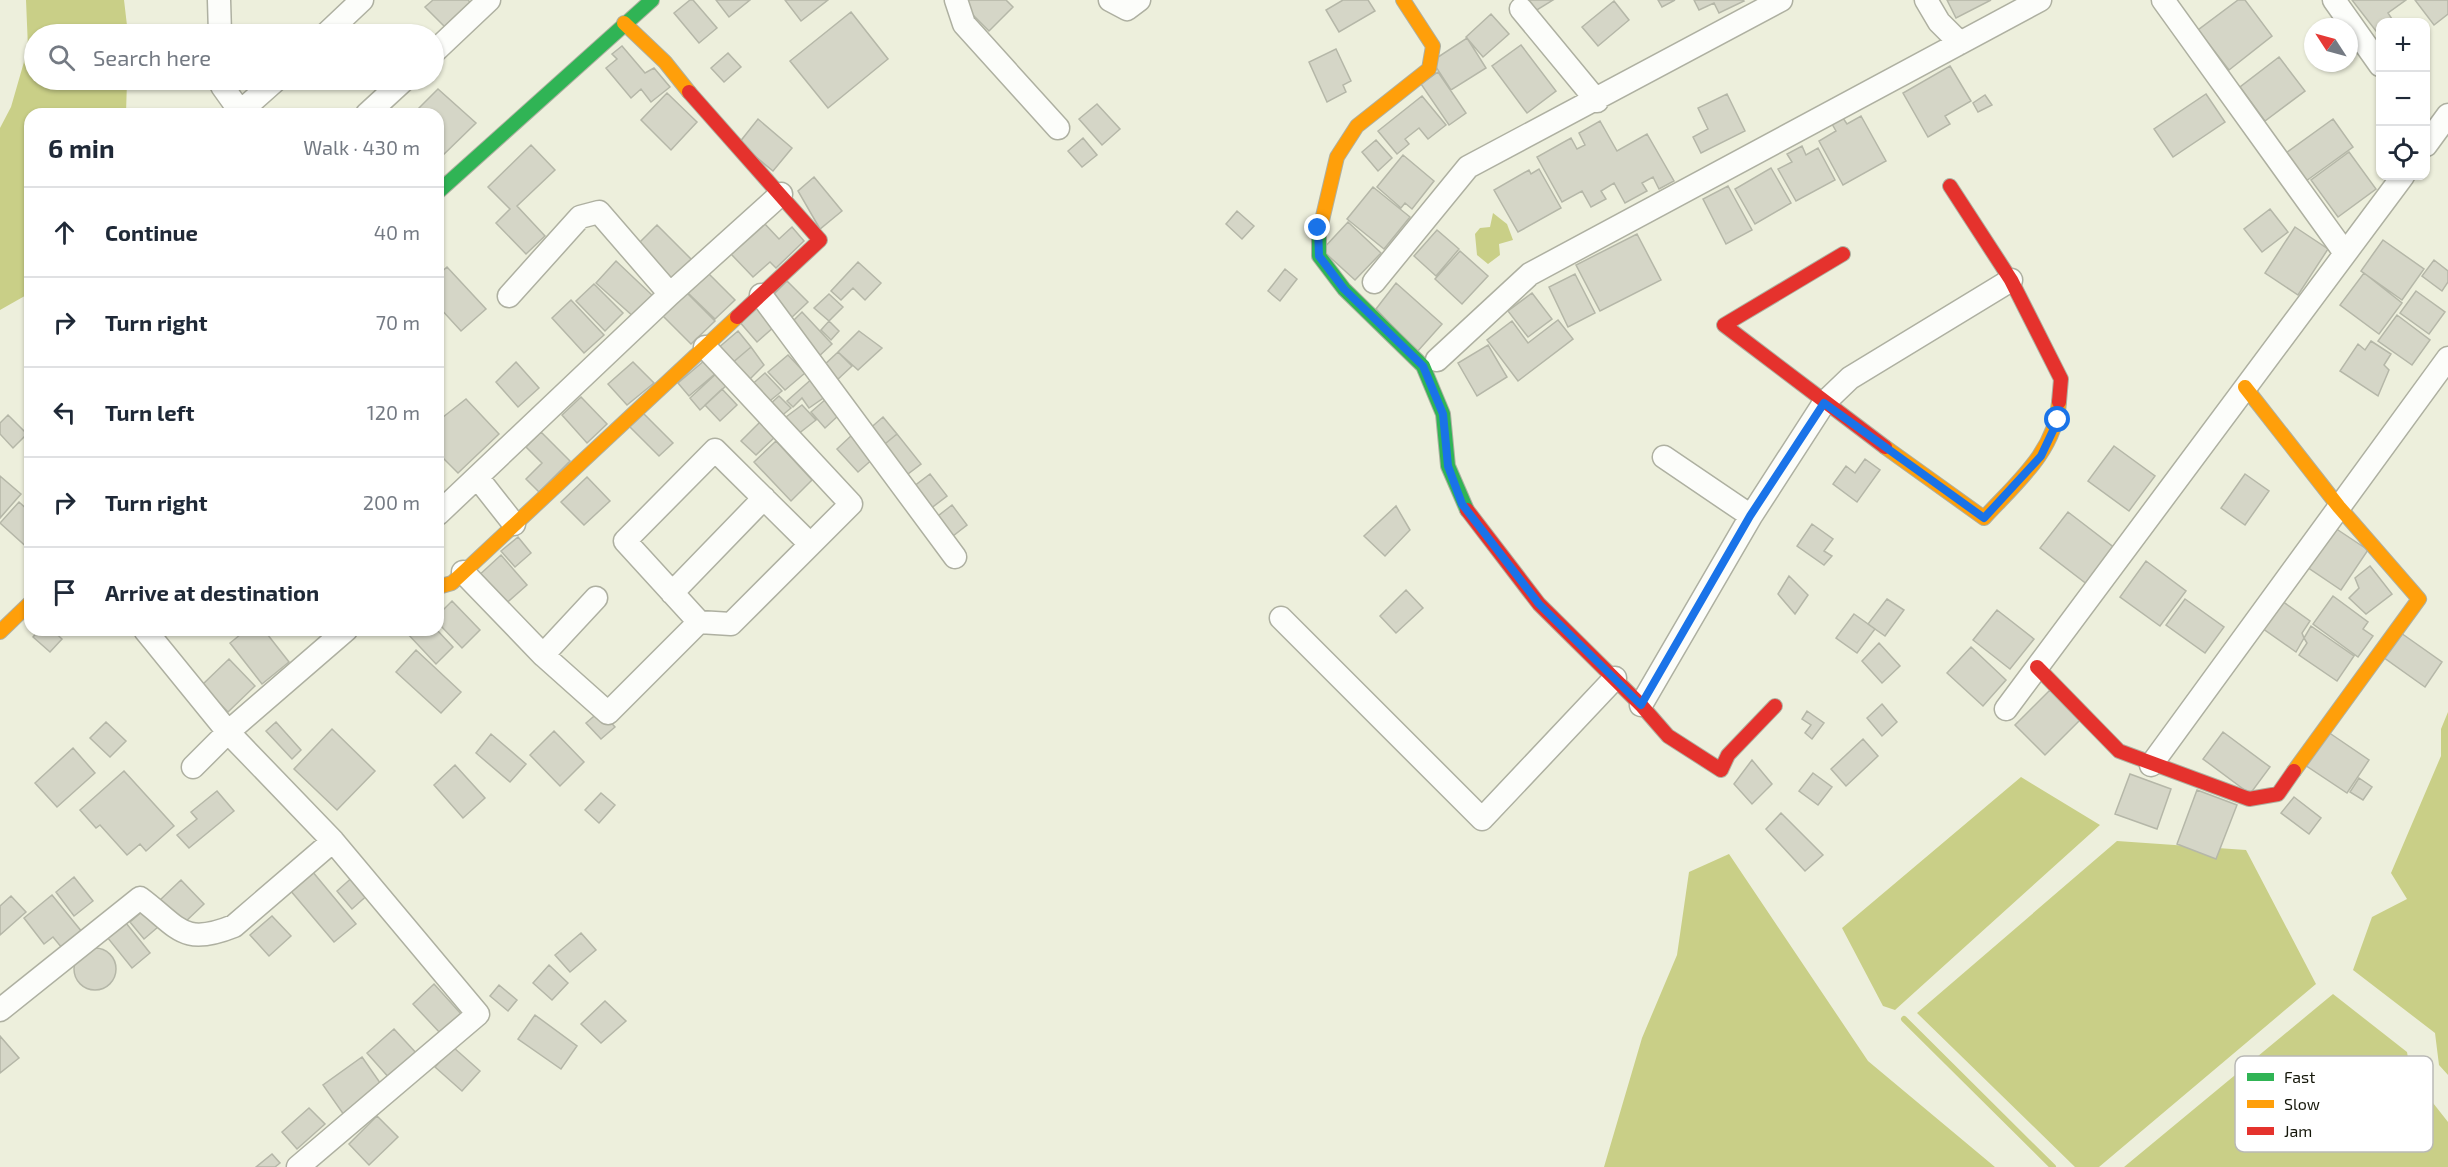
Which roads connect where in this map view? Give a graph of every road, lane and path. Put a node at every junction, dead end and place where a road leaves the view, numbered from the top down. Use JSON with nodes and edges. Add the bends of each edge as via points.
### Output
{"nodes":[{"id":1,"x":219,"y":0,"type":"edge"},
{"id":2,"x":362,"y":0,"type":"edge"},
{"id":3,"x":489,"y":0,"type":"edge"},
{"id":4,"x":652,"y":0,"type":"edge"},
{"id":5,"x":956,"y":0,"type":"edge"},
{"id":6,"x":1110,"y":0,"type":"edge"},
{"id":7,"x":1139,"y":0,"type":"edge"},
{"id":8,"x":1403,"y":0,"type":"edge"},
{"id":9,"x":1781,"y":0,"type":"edge"},
{"id":10,"x":1926,"y":0,"type":"edge"},
{"id":11,"x":2040,"y":0,"type":"edge"},
{"id":12,"x":2163,"y":0,"type":"edge"},
{"id":13,"x":2334,"y":0,"type":"edge"},
{"id":14,"x":1521,"y":9,"type":"dead end"},
{"id":15,"x":624,"y":23,"type":"junction"},
{"id":16,"x":220,"y":24,"type":"edge"},
{"id":17,"x":337,"y":24,"type":"edge"},
{"id":18,"x":444,"y":43,"type":"edge"},
{"id":19,"x":1960,"y":43,"type":"junction"},
{"id":20,"x":2376,"y":59,"type":"edge"},
{"id":21,"x":225,"y":90,"type":"edge"},
{"id":22,"x":265,"y":90,"type":"edge"},
{"id":23,"x":393,"y":90,"type":"edge"},
{"id":24,"x":1597,"y":101,"type":"junction"},
{"id":25,"x":237,"y":108,"type":"edge"},
{"id":26,"x":246,"y":108,"type":"edge"},
{"id":27,"x":374,"y":108,"type":"edge"},
{"id":28,"x":2448,"y":115,"type":"edge"},
{"id":29,"x":1058,"y":128,"type":"dead end"},
{"id":30,"x":2430,"y":135,"type":"edge"},
{"id":31,"x":2400,"y":180,"type":"edge"},
{"id":32,"x":1950,"y":186,"type":"dead end"},
{"id":33,"x":444,"y":187,"type":"edge"},
{"id":34,"x":781,"y":194,"type":"junction"},
{"id":35,"x":2345,"y":253,"type":"junction"},
{"id":36,"x":1843,"y":254,"type":"dead end"},
{"id":37,"x":2011,"y":280,"type":"junction"},
{"id":38,"x":1374,"y":282,"type":"dead end"},
{"id":39,"x":670,"y":294,"type":"junction"},
{"id":40,"x":761,"y":295,"type":"junction"},
{"id":41,"x":509,"y":296,"type":"dead end"},
{"id":42,"x":705,"y":347,"type":"junction"},
{"id":43,"x":2448,"y":358,"type":"edge"},
{"id":44,"x":1437,"y":360,"type":"dead end"},
{"id":45,"x":2245,"y":387,"type":"junction"},
{"id":46,"x":1824,"y":403,"type":"junction"},
{"id":47,"x":1664,"y":457,"type":"dead end"},
{"id":48,"x":477,"y":477,"type":"junction"},
{"id":49,"x":764,"y":498,"type":"junction"},
{"id":50,"x":2339,"y":507,"type":"junction"},
{"id":51,"x":444,"y":508,"type":"edge"},
{"id":52,"x":1750,"y":516,"type":"junction"},
{"id":53,"x":514,"y":524,"type":"junction"},
{"id":54,"x":810,"y":544,"type":"junction"},
{"id":55,"x":955,"y":557,"type":"dead end"},
{"id":56,"x":463,"y":572,"type":"junction"},
{"id":57,"x":444,"y":585,"type":"edge"},
{"id":58,"x":672,"y":592,"type":"junction"},
{"id":59,"x":596,"y":598,"type":"dead end"},
{"id":60,"x":24,"y":609,"type":"edge"},
{"id":61,"x":1281,"y":618,"type":"dead end"},
{"id":62,"x":699,"y":622,"type":"junction"},
{"id":63,"x":0,"y":633,"type":"edge"},
{"id":64,"x":151,"y":636,"type":"edge"},
{"id":65,"x":339,"y":636,"type":"edge"},
{"id":66,"x":543,"y":655,"type":"junction"},
{"id":67,"x":2037,"y":667,"type":"junction"},
{"id":68,"x":1615,"y":678,"type":"junction"},
{"id":69,"x":1641,"y":705,"type":"junction"},
{"id":70,"x":1775,"y":706,"type":"dead end"},
{"id":71,"x":2006,"y":709,"type":"dead end"},
{"id":72,"x":228,"y":732,"type":"junction"},
{"id":73,"x":2151,"y":765,"type":"junction"},
{"id":74,"x":193,"y":767,"type":"dead end"},
{"id":75,"x":333,"y":841,"type":"junction"},
{"id":76,"x":0,"y":1010,"type":"edge"},
{"id":77,"x":298,"y":1167,"type":"edge"}],
"edges":[{"from":1,"to":16,"type":"street"},
{"from":2,"to":17,"type":"street"},
{"from":3,"to":18,"type":"street"},
{"from":4,"to":15,"type":"street"},
{"from":5,"to":29,"type":"street","via":[[964,24]]},
{"from":6,"to":7,"type":"street","via":[[1127,9]]},
{"from":8,"to":68,"type":"street","via":[[1433,46],[1429,69],[1357,126],[1337,156],[1318,228],[1319,256],[1344,289],[1423,366],[1443,414],[1448,466],[1462,504],[1539,604]]},
{"from":9,"to":24,"type":"street"},
{"from":10,"to":19,"type":"street"},
{"from":11,"to":19,"type":"street"},
{"from":12,"to":35,"type":"street"},
{"from":13,"to":20,"type":"street"},
{"from":14,"to":24,"type":"street"},
{"from":15,"to":33,"type":"street"},
{"from":15,"to":34,"type":"street","via":[[665,62]]},
{"from":19,"to":44,"type":"street","via":[[1530,274]]},
{"from":21,"to":25,"type":"street"},
{"from":22,"to":26,"type":"street"},
{"from":23,"to":27,"type":"street"},
{"from":24,"to":38,"type":"street","via":[[1468,167]]},
{"from":28,"to":30,"type":"street"},
{"from":31,"to":35,"type":"street"},
{"from":32,"to":37,"type":"street"},
{"from":34,"to":39,"type":"street"},
{"from":34,"to":40,"type":"street","via":[[820,240]]},
{"from":35,"to":45,"type":"street"},
{"from":36,"to":46,"type":"street","via":[[1724,324]]},
{"from":37,"to":46,"type":"street","via":[[1850,378]]},
{"from":37,"to":46,"type":"street","via":[[2061,379],[2058,420],[2041,456],[1984,518]]},
{"from":39,"to":41,"type":"street","via":[[599,212],[580,217]]},
{"from":39,"to":48,"type":"street"},
{"from":40,"to":42,"type":"street"},
{"from":40,"to":55,"type":"street"},
{"from":42,"to":53,"type":"street"},
{"from":42,"to":54,"type":"street","via":[[851,504]]},
{"from":43,"to":50,"type":"street"},
{"from":45,"to":50,"type":"street"},
{"from":45,"to":67,"type":"street"},
{"from":46,"to":52,"type":"street"},
{"from":47,"to":52,"type":"street"},
{"from":48,"to":51,"type":"street"},
{"from":48,"to":53,"type":"street"},
{"from":49,"to":54,"type":"street"},
{"from":49,"to":58,"type":"street"},
{"from":49,"to":58,"type":"street","via":[[715,450],[633,533],[625,542]]},
{"from":50,"to":73,"type":"street"},
{"from":50,"to":73,"type":"street","via":[[2420,599],[2278,794],[2249,799]]},
{"from":52,"to":69,"type":"street"},
{"from":53,"to":56,"type":"street"},
{"from":54,"to":62,"type":"street","via":[[731,624]]},
{"from":56,"to":57,"type":"street"},
{"from":56,"to":66,"type":"street"},
{"from":58,"to":62,"type":"street"},
{"from":59,"to":66,"type":"street"},
{"from":60,"to":63,"type":"street"},
{"from":61,"to":68,"type":"street","via":[[1482,819]]},
{"from":62,"to":66,"type":"street","via":[[608,713]]},
{"from":64,"to":72,"type":"street"},
{"from":65,"to":72,"type":"street"},
{"from":67,"to":71,"type":"street"},
{"from":67,"to":73,"type":"street","via":[[2119,751]]},
{"from":68,"to":69,"type":"street"},
{"from":69,"to":70,"type":"street","via":[[1668,736],[1721,770],[1728,755]]},
{"from":72,"to":74,"type":"street"},
{"from":72,"to":75,"type":"street"},
{"from":75,"to":76,"type":"street","via":[[234,926],[215,934],[179,932],[140,898]]},
{"from":75,"to":77,"type":"street","via":[[478,1014]]}]}
